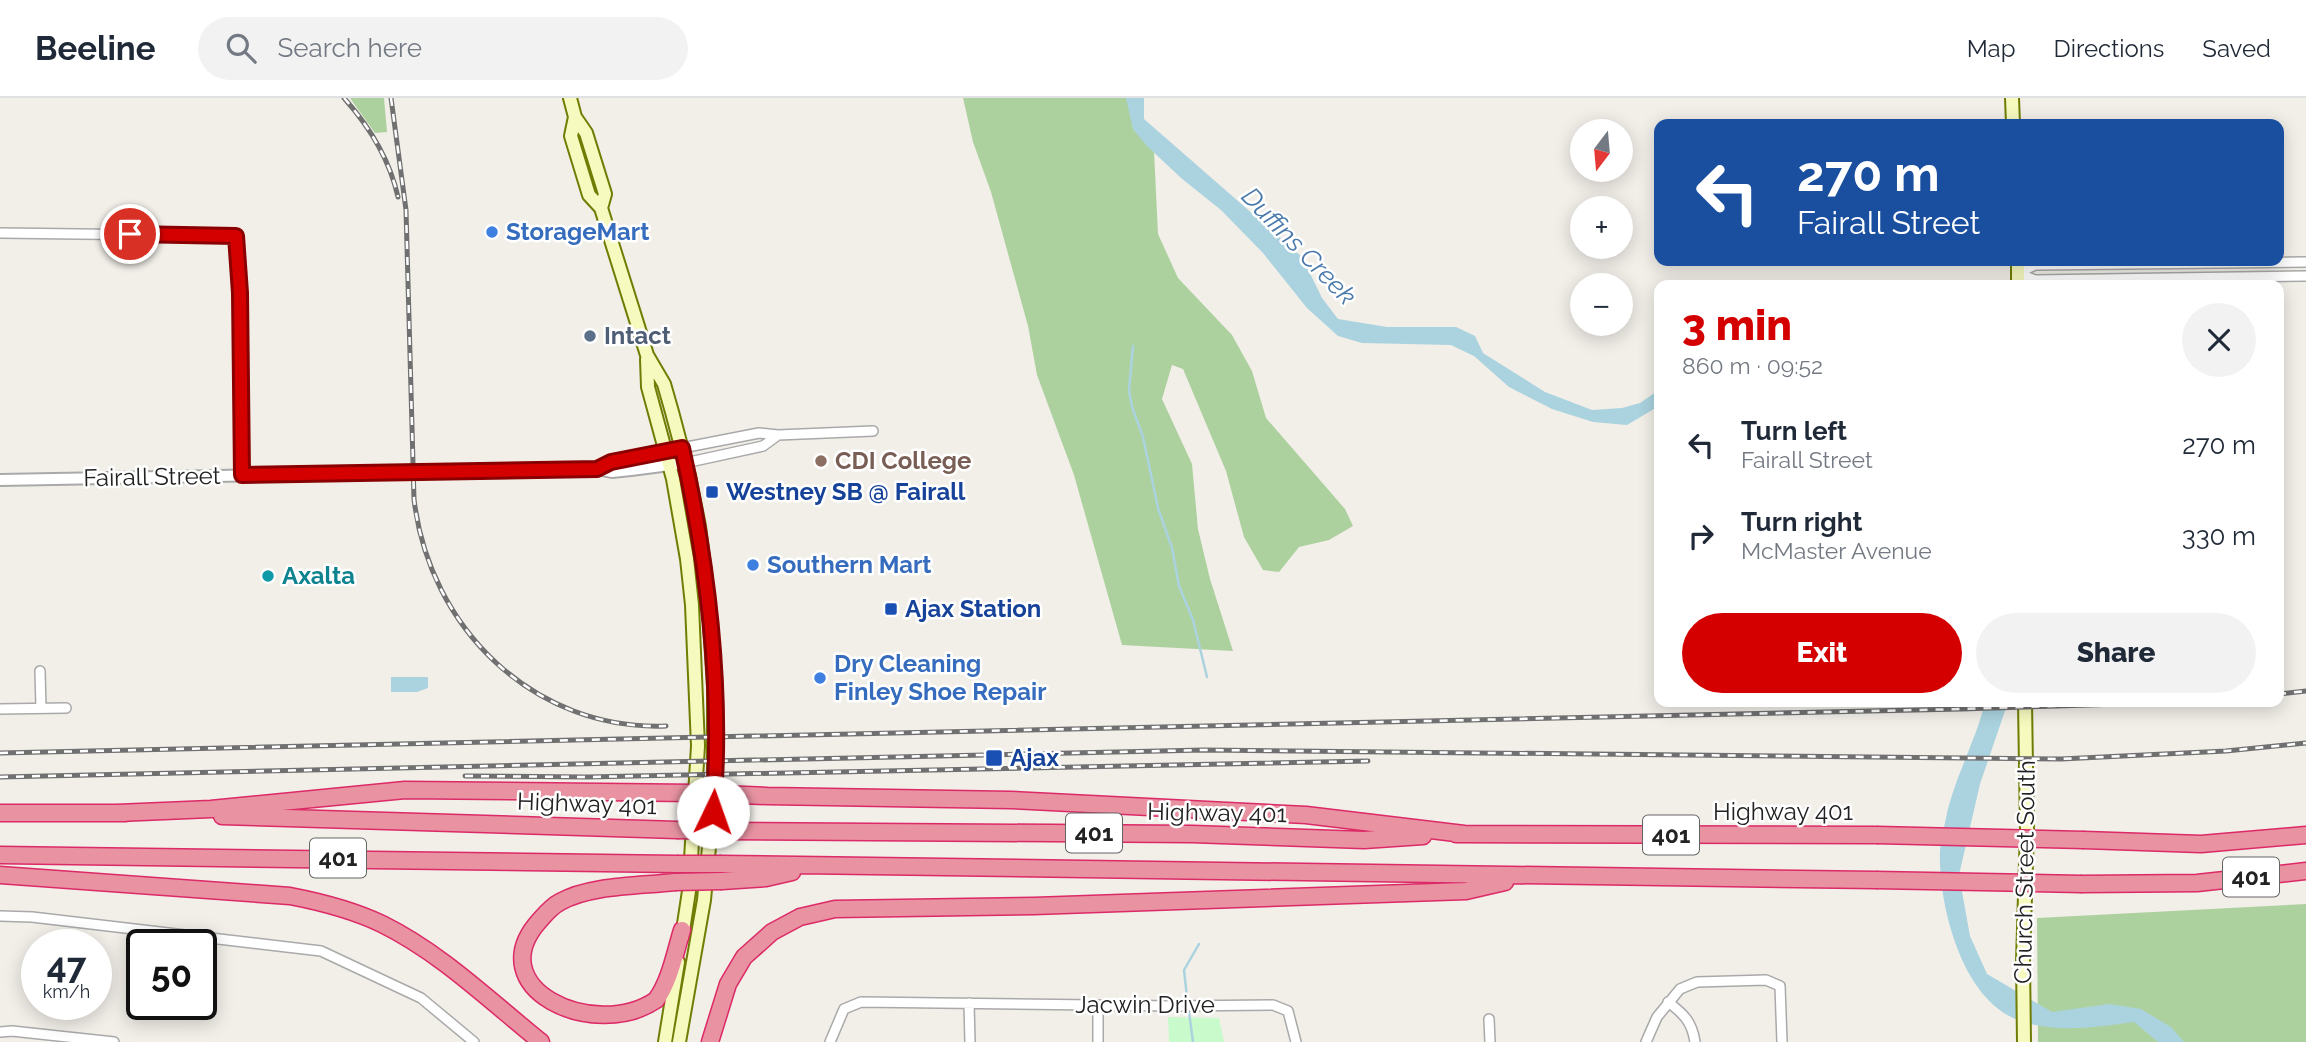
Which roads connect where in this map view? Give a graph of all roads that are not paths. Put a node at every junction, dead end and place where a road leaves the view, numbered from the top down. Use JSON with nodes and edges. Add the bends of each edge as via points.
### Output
{"nodes":[{"id":1,"x":570,"y":98,"type":"edge"},
{"id":2,"x":2012,"y":98,"type":"edge"},
{"id":3,"x":2013,"y":119,"type":"edge"},
{"id":4,"x":0,"y":233,"type":"edge"},
{"id":5,"x":2284,"y":262,"type":"edge"},
{"id":6,"x":2306,"y":262,"type":"edge"},
{"id":7,"x":2018,"y":273,"type":"edge"},
{"id":8,"x":2306,"y":276,"type":"edge"},
{"id":9,"x":647,"y":355,"type":"junction"},
{"id":10,"x":873,"y":430,"type":"dead end"},
{"id":11,"x":778,"y":435,"type":"junction"},
{"id":12,"x":682,"y":448,"type":"junction"},
{"id":13,"x":666,"y":451,"type":"junction"},
{"id":14,"x":685,"y":463,"type":"junction"},
{"id":15,"x":669,"y":465,"type":"junction"},
{"id":16,"x":597,"y":469,"type":"junction"},
{"id":17,"x":242,"y":475,"type":"junction"},
{"id":18,"x":0,"y":480,"type":"edge"},
{"id":19,"x":40,"y":671,"type":"dead end"},
{"id":20,"x":2025,"y":707,"type":"edge"},
{"id":21,"x":41,"y":708,"type":"junction"},
{"id":22,"x":66,"y":708,"type":"dead end"},
{"id":23,"x":0,"y":709,"type":"edge"},
{"id":24,"x":696,"y":793,"type":"junction"},
{"id":25,"x":714,"y":794,"type":"junction"},
{"id":26,"x":0,"y":813,"type":"edge"},
{"id":27,"x":117,"y":813,"type":"junction"},
{"id":28,"x":1464,"y":834,"type":"junction"},
{"id":29,"x":2306,"y":835,"type":"edge"},
{"id":30,"x":0,"y":855,"type":"edge"},
{"id":31,"x":811,"y":867,"type":"junction"},
{"id":32,"x":2306,"y":871,"type":"edge"},
{"id":33,"x":0,"y":875,"type":"edge"},
{"id":34,"x":1528,"y":876,"type":"junction"},
{"id":35,"x":0,"y":916,"type":"edge"},
{"id":36,"x":682,"y":930,"type":"junction"},
{"id":37,"x":1668,"y":1002,"type":"junction"},
{"id":38,"x":969,"y":1003,"type":"junction"},
{"id":39,"x":1098,"y":1005,"type":"junction"},
{"id":40,"x":546,"y":1017,"type":"dead end"},
{"id":41,"x":1489,"y":1019,"type":"dead end"},
{"id":42,"x":631,"y":1026,"type":"dead end"},
{"id":43,"x":0,"y":1032,"type":"edge"},
{"id":44,"x":2024,"y":1036,"type":"edge"},
{"id":45,"x":114,"y":1042,"type":"edge"},
{"id":46,"x":474,"y":1042,"type":"edge"},
{"id":47,"x":541,"y":1042,"type":"edge"},
{"id":48,"x":665,"y":1042,"type":"edge"},
{"id":49,"x":679,"y":1042,"type":"edge"},
{"id":50,"x":710,"y":1042,"type":"edge"},
{"id":51,"x":830,"y":1042,"type":"edge"},
{"id":52,"x":970,"y":1042,"type":"edge"},
{"id":53,"x":1098,"y":1042,"type":"edge"},
{"id":54,"x":1296,"y":1042,"type":"edge"},
{"id":55,"x":1490,"y":1042,"type":"edge"},
{"id":56,"x":1646,"y":1042,"type":"edge"},
{"id":57,"x":1695,"y":1042,"type":"edge"},
{"id":58,"x":1782,"y":1042,"type":"edge"}],
"edges":[{"from":1,"to":9,"type":"main road","via":[[575,117],[571,136],[589,195],[601,208]]},
{"from":2,"to":3,"type":"main road"},
{"from":4,"to":17,"type":"street","via":[[236,236]]},
{"from":5,"to":6,"type":"street"},
{"from":7,"to":8,"type":"street","via":[[2035,280]]},
{"from":9,"to":12,"type":"main road","via":[[664,384]]},
{"from":9,"to":13,"type":"main road","via":[[648,387]]},
{"from":10,"to":11,"type":"street"},
{"from":11,"to":12,"type":"street","via":[[759,433]]},
{"from":11,"to":14,"type":"street","via":[[763,446]]},
{"from":12,"to":13,"type":"street","name":"Fairall Street"},
{"from":12,"to":14,"type":"main road"},
{"from":13,"to":15,"type":"main road"},
{"from":13,"to":16,"type":"street","name":"Fairall Street"},
{"from":14,"to":15,"type":"street","name":"Fairall Street"},
{"from":14,"to":25,"type":"main road","via":[[699,526],[712,648]]},
{"from":15,"to":16,"type":"street","name":"Fairall Street","via":[[612,472]]},
{"from":15,"to":24,"type":"main road","via":[[692,605]]},
{"from":16,"to":17,"type":"street","name":"Fairall Street"},
{"from":17,"to":18,"type":"street","name":"Fairall Street"},
{"from":19,"to":21,"type":"street"},
{"from":20,"to":44,"type":"main road","name":"Church Street South"},
{"from":21,"to":22,"type":"street"},
{"from":21,"to":23,"type":"street"},
{"from":24,"to":25,"type":"highway"},
{"from":24,"to":27,"type":"highway","via":[[405,790]]},
{"from":24,"to":36,"type":"main road"},
{"from":25,"to":28,"type":"highway","via":[[1011,800],[1306,815]]},
{"from":25,"to":49,"type":"main road","via":[[704,900]]},
{"from":26,"to":27,"type":"highway","name":"Highway 401","number":"401"},
{"from":27,"to":28,"type":"highway","name":"Highway 401","number":"401","bridge":true,"via":[[723,831],[1192,834],[1364,840]]},
{"from":28,"to":29,"type":"highway","name":"Highway 401","number":"401","bridge":true,"via":[[1877,835],[2201,844]]},
{"from":30,"to":31,"type":"highway","number":"401","bridge":true},
{"from":31,"to":34,"type":"highway","number":"401"},
{"from":31,"to":40,"type":"highway","bridge":true,"via":[[766,878],[582,893],[559,902],[535,925],[523,951],[527,985]]},
{"from":32,"to":34,"type":"highway","number":"401","bridge":true,"via":[[2197,883],[2082,884]]},
{"from":33,"to":47,"type":"highway","via":[[289,896],[326,903],[381,923],[429,951]]},
{"from":34,"to":50,"type":"highway","via":[[1466,891],[835,909],[800,917],[772,932],[744,957],[728,984]]},
{"from":35,"to":46,"type":"street","via":[[321,951],[421,998]]},
{"from":36,"to":42,"type":"highway","via":[[658,998]]},
{"from":36,"to":48,"type":"main road"},
{"from":37,"to":56,"type":"street"},
{"from":37,"to":57,"type":"street","via":[[1684,1014]]},
{"from":37,"to":58,"type":"street","via":[[1680,989],[1697,982],[1766,980],[1780,986]]},
{"from":38,"to":39,"type":"street","name":"Jacwin Drive"},
{"from":38,"to":51,"type":"street","name":"Jacwin Drive","via":[[861,1002],[844,1009]]},
{"from":38,"to":52,"type":"street"},
{"from":39,"to":53,"type":"street"},
{"from":39,"to":54,"type":"street","name":"Jacwin Drive","via":[[1273,1005],[1289,1011]]},
{"from":41,"to":55,"type":"street"},
{"from":43,"to":45,"type":"street"}]}
